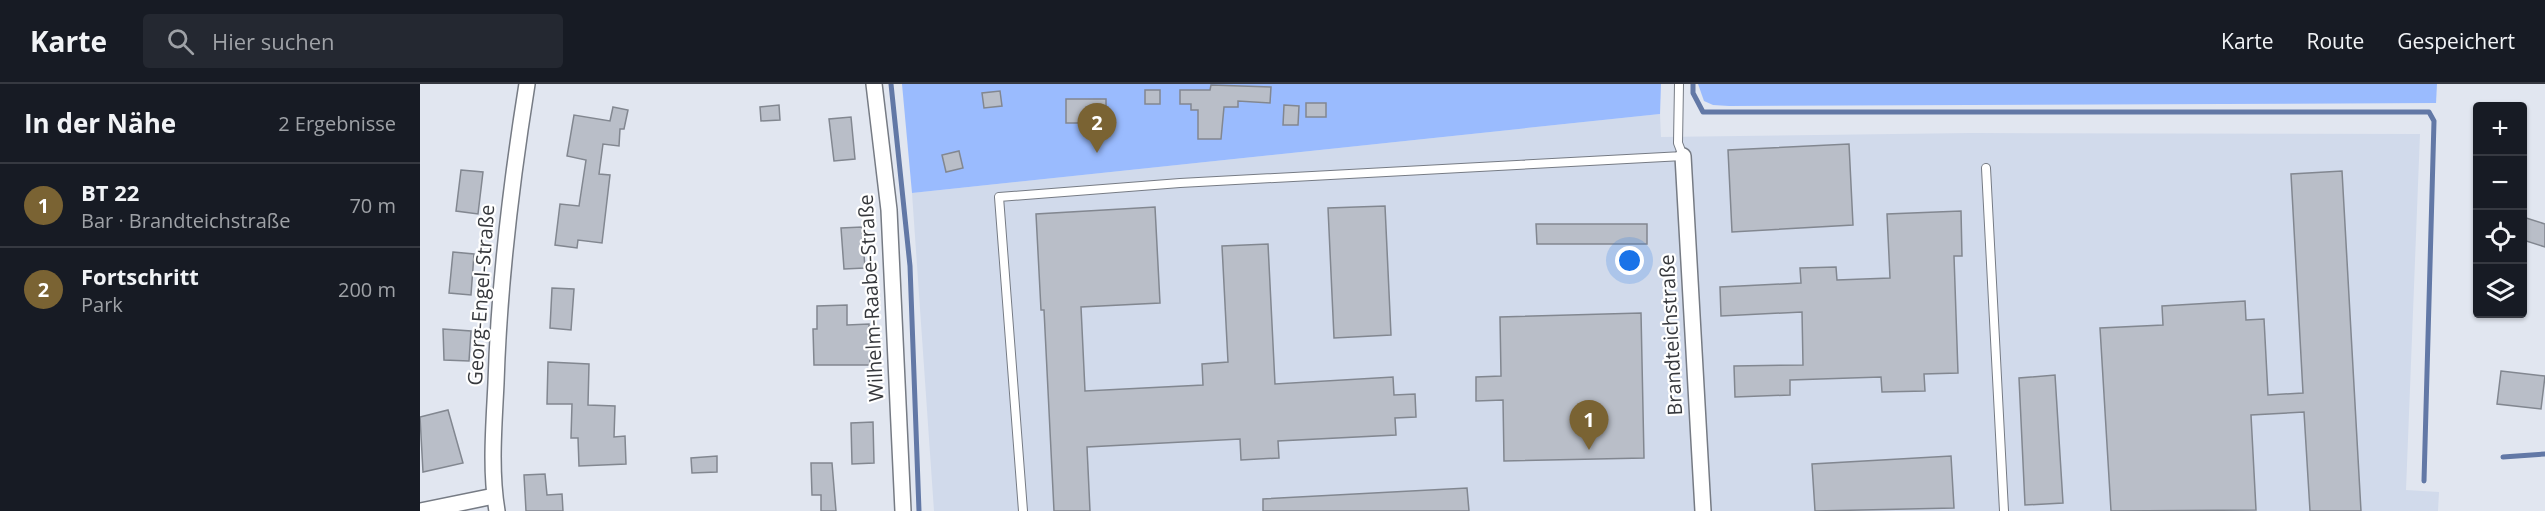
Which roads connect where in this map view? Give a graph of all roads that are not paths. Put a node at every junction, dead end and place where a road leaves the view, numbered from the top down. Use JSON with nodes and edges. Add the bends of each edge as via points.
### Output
{"nodes":[{"id":1,"x":526,"y":84,"type":"edge"},
{"id":2,"x":874,"y":84,"type":"edge"},
{"id":3,"x":1679,"y":84,"type":"edge"},
{"id":4,"x":1683,"y":156,"type":"junction"},
{"id":5,"x":1986,"y":168,"type":"dead end"},
{"id":6,"x":496,"y":503,"type":"edge"},
{"id":7,"x":420,"y":511,"type":"edge"},
{"id":8,"x":903,"y":511,"type":"edge"},
{"id":9,"x":1023,"y":511,"type":"edge"},
{"id":10,"x":1703,"y":511,"type":"edge"},
{"id":11,"x":2004,"y":511,"type":"edge"}],
"edges":[{"from":1,"to":6,"type":"street","name":"Georg-Engel-Straße","via":[[502,265],[495,411]]},
{"from":2,"to":8,"type":"street","name":"Wilhelm-Raabe-Straße","via":[[889,210]]},
{"from":3,"to":4,"type":"lane","via":[[1678,143]]},
{"from":4,"to":9,"type":"lane","via":[[1179,183],[999,197]]},
{"from":4,"to":10,"type":"street","name":"Brandteichstraße"},
{"from":5,"to":11,"type":"lane"},
{"from":6,"to":7,"type":"street"}]}
